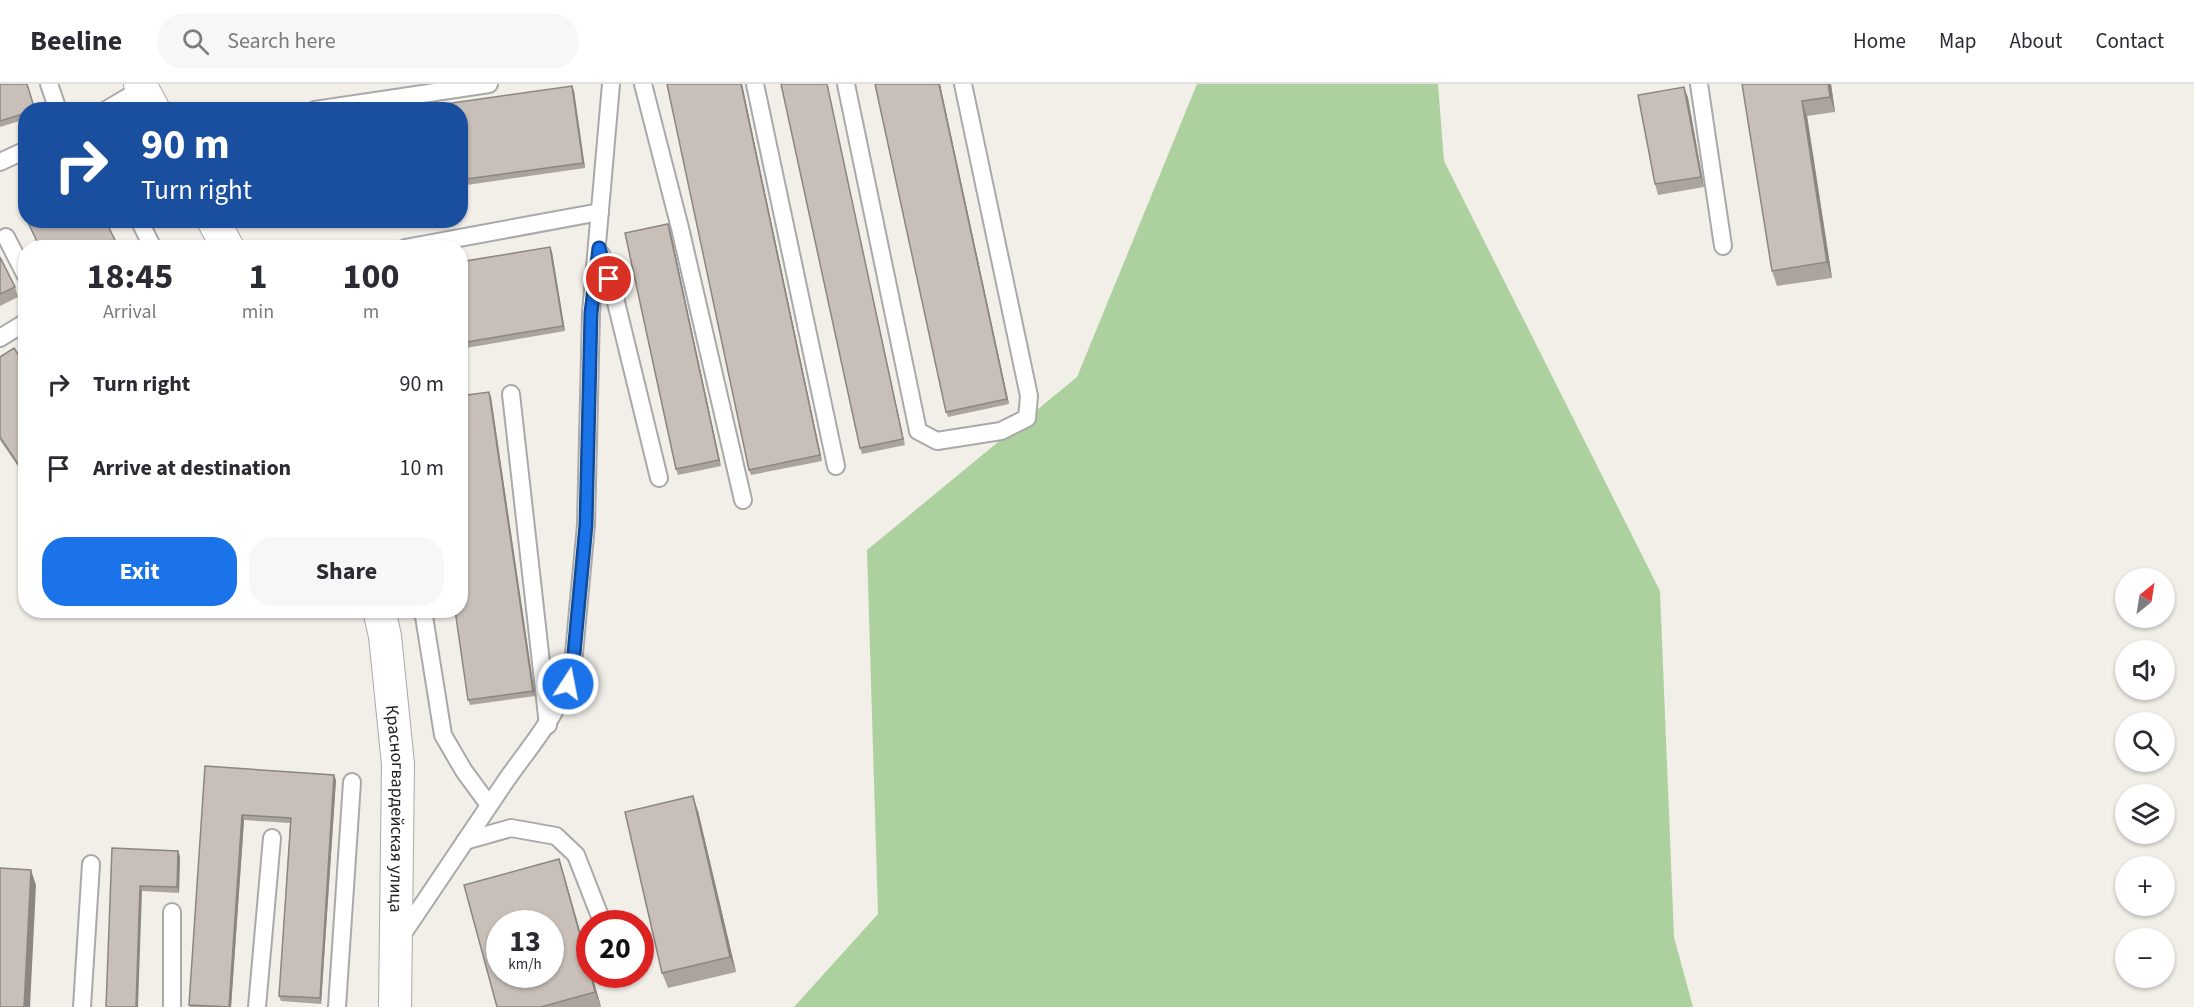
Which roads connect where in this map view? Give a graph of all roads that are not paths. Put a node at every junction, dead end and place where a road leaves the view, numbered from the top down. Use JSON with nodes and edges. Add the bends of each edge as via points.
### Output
{"nodes":[{"id":1,"x":49,"y":84,"type":"edge"},
{"id":2,"x":489,"y":84,"type":"edge"},
{"id":3,"x":610,"y":84,"type":"edge"},
{"id":4,"x":643,"y":84,"type":"edge"},
{"id":5,"x":755,"y":84,"type":"edge"},
{"id":6,"x":846,"y":84,"type":"edge"},
{"id":7,"x":963,"y":84,"type":"edge"},
{"id":8,"x":1699,"y":84,"type":"edge"},
{"id":9,"x":146,"y":94,"type":"edge"},
{"id":10,"x":55,"y":102,"type":"edge"},
{"id":11,"x":126,"y":102,"type":"edge"},
{"id":12,"x":369,"y":102,"type":"edge"},
{"id":13,"x":18,"y":154,"type":"edge"},
{"id":14,"x":0,"y":162,"type":"edge"},
{"id":15,"x":600,"y":212,"type":"junction"},
{"id":16,"x":6,"y":237,"type":"dead end"},
{"id":17,"x":448,"y":240,"type":"edge"},
{"id":18,"x":1723,"y":246,"type":"dead end"},
{"id":19,"x":599,"y":248,"type":"junction"},
{"id":20,"x":18,"y":260,"type":"edge"},
{"id":21,"x":18,"y":327,"type":"edge"},
{"id":22,"x":0,"y":338,"type":"edge"},
{"id":23,"x":511,"y":394,"type":"dead end"},
{"id":24,"x":836,"y":466,"type":"dead end"},
{"id":25,"x":659,"y":478,"type":"dead end"},
{"id":26,"x":743,"y":500,"type":"dead end"},
{"id":27,"x":381,"y":618,"type":"edge"},
{"id":28,"x":424,"y":618,"type":"edge"},
{"id":29,"x":548,"y":725,"type":"junction"},
{"id":30,"x":352,"y":782,"type":"dead end"},
{"id":31,"x":489,"y":805,"type":"junction"},
{"id":32,"x":272,"y":838,"type":"dead end"},
{"id":33,"x":465,"y":841,"type":"junction"},
{"id":34,"x":91,"y":864,"type":"dead end"},
{"id":35,"x":598,"y":910,"type":"edge"},
{"id":36,"x":172,"y":912,"type":"dead end"},
{"id":37,"x":398,"y":941,"type":"junction"},
{"id":38,"x":82,"y":1007,"type":"edge"},
{"id":39,"x":172,"y":1007,"type":"edge"},
{"id":40,"x":257,"y":1007,"type":"edge"},
{"id":41,"x":337,"y":1007,"type":"edge"},
{"id":42,"x":395,"y":1007,"type":"edge"}],
"edges":[{"from":1,"to":10,"type":"lane"},
{"from":2,"to":12,"type":"lane"},
{"from":3,"to":15,"type":"lane"},
{"from":4,"to":26,"type":"lane"},
{"from":5,"to":24,"type":"lane"},
{"from":6,"to":7,"type":"lane","via":[[918,431],[937,441],[1001,431],[1027,418],[1029,396]]},
{"from":8,"to":18,"type":"lane"},
{"from":9,"to":11,"type":"lane"},
{"from":13,"to":14,"type":"lane"},
{"from":15,"to":17,"type":"lane"},
{"from":15,"to":19,"type":"lane"},
{"from":16,"to":20,"type":"lane"},
{"from":19,"to":25,"type":"lane"},
{"from":19,"to":29,"type":"lane","via":[[591,313],[586,525],[573,664]]},
{"from":21,"to":22,"type":"lane"},
{"from":23,"to":29,"type":"lane"},
{"from":27,"to":37,"type":"street","name":"Красногвардейская улица","via":[[398,764]]},
{"from":28,"to":31,"type":"lane","via":[[443,735]]},
{"from":29,"to":31,"type":"lane"},
{"from":30,"to":41,"type":"lane"},
{"from":31,"to":33,"type":"lane"},
{"from":32,"to":40,"type":"lane"},
{"from":33,"to":35,"type":"lane","via":[[511,828],[556,836],[576,855]]},
{"from":33,"to":37,"type":"lane"},
{"from":34,"to":38,"type":"lane"},
{"from":36,"to":39,"type":"lane"},
{"from":37,"to":42,"type":"street","name":"Красногвардейская улица"}]}
